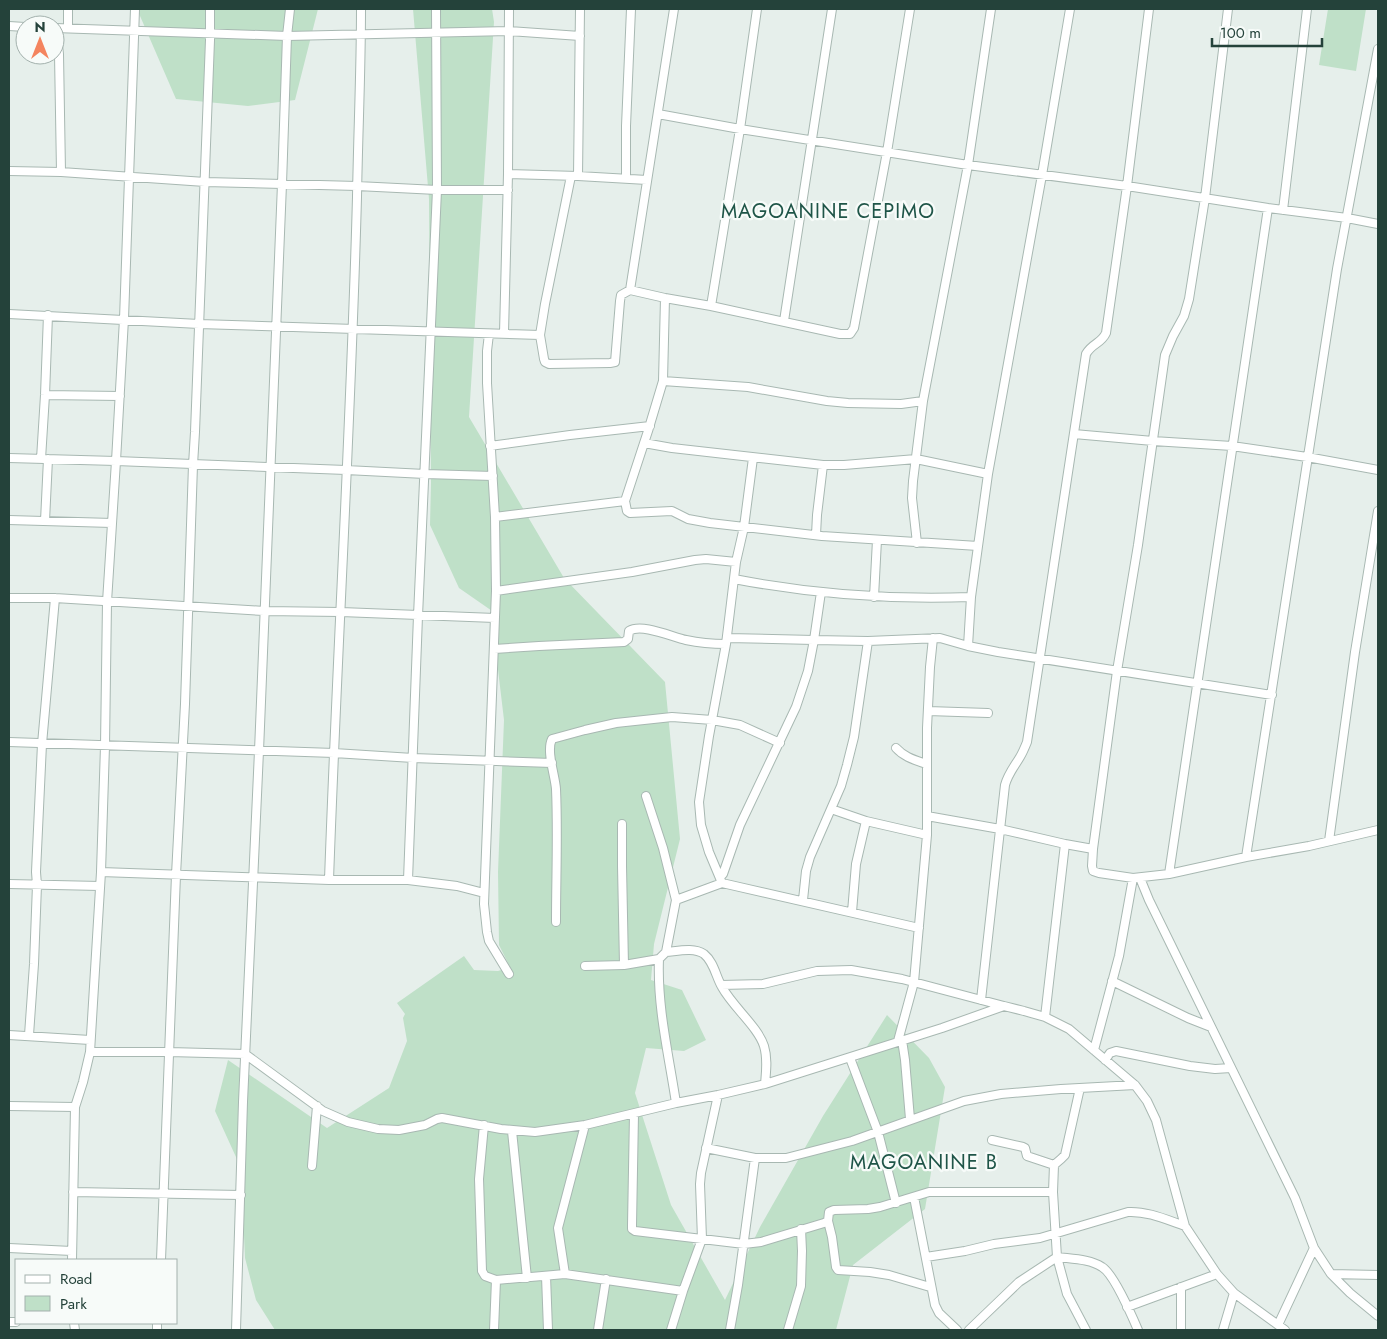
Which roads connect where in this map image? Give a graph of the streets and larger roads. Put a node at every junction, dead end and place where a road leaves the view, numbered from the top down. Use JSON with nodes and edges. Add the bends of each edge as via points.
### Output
{"nodes":[{"id":1,"x":68,"y":9,"type":"edge"},
{"id":2,"x":135,"y":9,"type":"edge"},
{"id":3,"x":210,"y":9,"type":"edge"},
{"id":4,"x":290,"y":9,"type":"edge"},
{"id":5,"x":361,"y":9,"type":"edge"},
{"id":6,"x":436,"y":9,"type":"edge"},
{"id":7,"x":509,"y":9,"type":"edge"},
{"id":8,"x":580,"y":9,"type":"edge"},
{"id":9,"x":631,"y":9,"type":"edge"},
{"id":10,"x":674,"y":9,"type":"edge"},
{"id":11,"x":757,"y":9,"type":"edge"},
{"id":12,"x":832,"y":9,"type":"edge"},
{"id":13,"x":910,"y":9,"type":"edge"},
{"id":14,"x":991,"y":9,"type":"edge"},
{"id":15,"x":1070,"y":9,"type":"edge"},
{"id":16,"x":1149,"y":9,"type":"edge"},
{"id":17,"x":1228,"y":9,"type":"edge"},
{"id":18,"x":1307,"y":9,"type":"edge"},
{"id":19,"x":68,"y":28,"type":"joint"},
{"id":20,"x":134,"y":30,"type":"junction"},
{"id":21,"x":509,"y":31,"type":"junction"},
{"id":22,"x":436,"y":33,"type":"junction"},
{"id":23,"x":210,"y":34,"type":"junction"},
{"id":24,"x":361,"y":35,"type":"junction"},
{"id":25,"x":287,"y":36,"type":"junction"},
{"id":26,"x":580,"y":36,"type":"junction"},
{"id":27,"x":1378,"y":49,"type":"edge"},
{"id":28,"x":58,"y":65,"type":"edge"},
{"id":29,"x":658,"y":114,"type":"junction"},
{"id":30,"x":740,"y":129,"type":"junction"},
{"id":31,"x":812,"y":140,"type":"junction"},
{"id":32,"x":887,"y":152,"type":"junction"},
{"id":33,"x":968,"y":165,"type":"junction"},
{"id":34,"x":9,"y":171,"type":"edge"},
{"id":35,"x":61,"y":172,"type":"junction"},
{"id":36,"x":508,"y":174,"type":"junction"},
{"id":37,"x":1042,"y":175,"type":"junction"},
{"id":38,"x":128,"y":176,"type":"junction"},
{"id":39,"x":575,"y":176,"type":"junction"},
{"id":40,"x":626,"y":178,"type":"junction"},
{"id":41,"x":647,"y":180,"type":"junction"},
{"id":42,"x":205,"y":182,"type":"junction"},
{"id":43,"x":282,"y":184,"type":"junction"},
{"id":44,"x":357,"y":186,"type":"junction"},
{"id":45,"x":1127,"y":186,"type":"junction"},
{"id":46,"x":437,"y":190,"type":"junction"},
{"id":47,"x":508,"y":190,"type":"junction"},
{"id":48,"x":1204,"y":198,"type":"junction"},
{"id":49,"x":1268,"y":208,"type":"junction"},
{"id":50,"x":1283,"y":210,"type":"junction"},
{"id":51,"x":1347,"y":218,"type":"junction"},
{"id":52,"x":1378,"y":224,"type":"edge"},
{"id":53,"x":630,"y":290,"type":"junction"},
{"id":54,"x":665,"y":298,"type":"junction"},
{"id":55,"x":711,"y":306,"type":"junction"},
{"id":56,"x":9,"y":314,"type":"edge"},
{"id":57,"x":48,"y":315,"type":"junction"},
{"id":58,"x":124,"y":319,"type":"junction"},
{"id":59,"x":784,"y":321,"type":"junction"},
{"id":60,"x":199,"y":324,"type":"junction"},
{"id":61,"x":276,"y":326,"type":"junction"},
{"id":62,"x":353,"y":329,"type":"junction"},
{"id":63,"x":430,"y":331,"type":"junction"},
{"id":64,"x":490,"y":334,"type":"junction"},
{"id":65,"x":504,"y":334,"type":"junction"},
{"id":66,"x":540,"y":335,"type":"junction"},
{"id":67,"x":663,"y":380,"type":"junction"},
{"id":68,"x":45,"y":396,"type":"junction"},
{"id":69,"x":120,"y":396,"type":"junction"},
{"id":70,"x":923,"y":401,"type":"junction"},
{"id":71,"x":650,"y":426,"type":"junction"},
{"id":72,"x":1074,"y":434,"type":"junction"},
{"id":73,"x":1153,"y":441,"type":"junction"},
{"id":74,"x":644,"y":443,"type":"junction"},
{"id":75,"x":490,"y":446,"type":"junction"},
{"id":76,"x":1232,"y":446,"type":"junction"},
{"id":77,"x":1307,"y":457,"type":"junction"},
{"id":78,"x":9,"y":458,"type":"edge"},
{"id":79,"x":753,"y":458,"type":"junction"},
{"id":80,"x":45,"y":459,"type":"junction"},
{"id":81,"x":916,"y":459,"type":"junction"},
{"id":82,"x":116,"y":461,"type":"junction"},
{"id":83,"x":193,"y":465,"type":"junction"},
{"id":84,"x":823,"y":465,"type":"junction"},
{"id":85,"x":270,"y":467,"type":"junction"},
{"id":86,"x":346,"y":470,"type":"junction"},
{"id":87,"x":1378,"y":470,"type":"edge"},
{"id":88,"x":425,"y":474,"type":"junction"},
{"id":89,"x":988,"y":474,"type":"junction"},
{"id":90,"x":493,"y":476,"type":"junction"},
{"id":91,"x":625,"y":501,"type":"junction"},
{"id":92,"x":1378,"y":511,"type":"edge"},
{"id":93,"x":495,"y":517,"type":"junction"},
{"id":94,"x":9,"y":520,"type":"edge"},
{"id":95,"x":45,"y":521,"type":"junction"},
{"id":96,"x":112,"y":523,"type":"junction"},
{"id":97,"x":744,"y":527,"type":"junction"},
{"id":98,"x":816,"y":536,"type":"junction"},
{"id":99,"x":877,"y":540,"type":"junction"},
{"id":100,"x":917,"y":543,"type":"junction"},
{"id":101,"x":978,"y":546,"type":"junction"},
{"id":102,"x":736,"y":562,"type":"junction"},
{"id":103,"x":734,"y":579,"type":"junction"},
{"id":104,"x":496,"y":591,"type":"junction"},
{"id":105,"x":821,"y":592,"type":"junction"},
{"id":106,"x":874,"y":597,"type":"junction"},
{"id":107,"x":971,"y":597,"type":"junction"},
{"id":108,"x":9,"y":598,"type":"edge"},
{"id":109,"x":55,"y":598,"type":"junction"},
{"id":110,"x":107,"y":602,"type":"junction"},
{"id":111,"x":188,"y":606,"type":"junction"},
{"id":112,"x":264,"y":610,"type":"junction"},
{"id":113,"x":341,"y":612,"type":"junction"},
{"id":114,"x":418,"y":616,"type":"junction"},
{"id":115,"x":494,"y":618,"type":"junction"},
{"id":116,"x":933,"y":638,"type":"junction"},
{"id":117,"x":814,"y":640,"type":"junction"},
{"id":118,"x":726,"y":641,"type":"junction"},
{"id":119,"x":868,"y":641,"type":"junction"},
{"id":120,"x":968,"y":646,"type":"junction"},
{"id":121,"x":494,"y":649,"type":"junction"},
{"id":122,"x":1040,"y":658,"type":"junction"},
{"id":123,"x":1117,"y":671,"type":"junction"},
{"id":124,"x":1196,"y":682,"type":"junction"},
{"id":125,"x":1272,"y":695,"type":"junction"},
{"id":126,"x":928,"y":711,"type":"junction"},
{"id":127,"x":988,"y":713,"type":"dead end"},
{"id":128,"x":712,"y":720,"type":"junction"},
{"id":129,"x":9,"y":742,"type":"edge"},
{"id":130,"x":780,"y":743,"type":"junction"},
{"id":131,"x":42,"y":744,"type":"junction"},
{"id":132,"x":105,"y":746,"type":"junction"},
{"id":133,"x":183,"y":748,"type":"junction"},
{"id":134,"x":896,"y":748,"type":"dead end"},
{"id":135,"x":259,"y":751,"type":"junction"},
{"id":136,"x":334,"y":753,"type":"junction"},
{"id":137,"x":413,"y":758,"type":"junction"},
{"id":138,"x":489,"y":760,"type":"junction"},
{"id":139,"x":552,"y":763,"type":"junction"},
{"id":140,"x":926,"y":764,"type":"junction"},
{"id":141,"x":646,"y":796,"type":"dead end"},
{"id":142,"x":831,"y":809,"type":"junction"},
{"id":143,"x":927,"y":816,"type":"junction"},
{"id":144,"x":866,"y":821,"type":"junction"},
{"id":145,"x":622,"y":824,"type":"dead end"},
{"id":146,"x":1000,"y":829,"type":"junction"},
{"id":147,"x":1378,"y":830,"type":"edge"},
{"id":148,"x":927,"y":835,"type":"junction"},
{"id":149,"x":1328,"y":841,"type":"junction"},
{"id":150,"x":1065,"y":844,"type":"junction"},
{"id":151,"x":1093,"y":849,"type":"junction"},
{"id":152,"x":1246,"y":857,"type":"junction"},
{"id":153,"x":101,"y":872,"type":"junction"},
{"id":154,"x":1169,"y":874,"type":"junction"},
{"id":155,"x":176,"y":875,"type":"junction"},
{"id":156,"x":254,"y":878,"type":"junction"},
{"id":157,"x":1136,"y":878,"type":"junction"},
{"id":158,"x":329,"y":880,"type":"junction"},
{"id":159,"x":408,"y":880,"type":"junction"},
{"id":160,"x":721,"y":880,"type":"junction"},
{"id":161,"x":9,"y":884,"type":"edge"},
{"id":162,"x":37,"y":885,"type":"junction"},
{"id":163,"x":100,"y":886,"type":"junction"},
{"id":164,"x":484,"y":893,"type":"junction"},
{"id":165,"x":676,"y":900,"type":"junction"},
{"id":166,"x":803,"y":900,"type":"junction"},
{"id":167,"x":852,"y":912,"type":"junction"},
{"id":168,"x":556,"y":922,"type":"dead end"},
{"id":169,"x":919,"y":928,"type":"junction"},
{"id":170,"x":666,"y":952,"type":"junction"},
{"id":171,"x":659,"y":959,"type":"junction"},
{"id":172,"x":624,"y":965,"type":"junction"},
{"id":173,"x":584,"y":966,"type":"dead end"},
{"id":174,"x":509,"y":974,"type":"dead end"},
{"id":175,"x":1112,"y":981,"type":"junction"},
{"id":176,"x":914,"y":982,"type":"junction"},
{"id":177,"x":721,"y":985,"type":"junction"},
{"id":178,"x":981,"y":1000,"type":"junction"},
{"id":179,"x":1004,"y":1006,"type":"junction"},
{"id":180,"x":1044,"y":1017,"type":"junction"},
{"id":181,"x":1211,"y":1027,"type":"junction"},
{"id":182,"x":9,"y":1035,"type":"edge"},
{"id":183,"x":29,"y":1035,"type":"junction"},
{"id":184,"x":90,"y":1040,"type":"junction"},
{"id":185,"x":900,"y":1041,"type":"junction"},
{"id":186,"x":1094,"y":1050,"type":"junction"},
{"id":187,"x":90,"y":1052,"type":"junction"},
{"id":188,"x":169,"y":1052,"type":"junction"},
{"id":189,"x":246,"y":1054,"type":"junction"},
{"id":190,"x":850,"y":1058,"type":"junction"},
{"id":191,"x":1105,"y":1060,"type":"junction"},
{"id":192,"x":1231,"y":1068,"type":"junction"},
{"id":193,"x":765,"y":1084,"type":"junction"},
{"id":194,"x":1135,"y":1085,"type":"junction"},
{"id":195,"x":1080,"y":1088,"type":"junction"},
{"id":196,"x":718,"y":1096,"type":"junction"},
{"id":197,"x":676,"y":1103,"type":"junction"},
{"id":198,"x":9,"y":1106,"type":"edge"},
{"id":199,"x":317,"y":1106,"type":"junction"},
{"id":200,"x":75,"y":1107,"type":"junction"},
{"id":201,"x":634,"y":1114,"type":"junction"},
{"id":202,"x":910,"y":1119,"type":"junction"},
{"id":203,"x":484,"y":1125,"type":"junction"},
{"id":204,"x":585,"y":1125,"type":"junction"},
{"id":205,"x":512,"y":1131,"type":"junction"},
{"id":206,"x":878,"y":1132,"type":"junction"},
{"id":207,"x":992,"y":1140,"type":"dead end"},
{"id":208,"x":706,"y":1148,"type":"junction"},
{"id":209,"x":755,"y":1158,"type":"junction"},
{"id":210,"x":1054,"y":1165,"type":"junction"},
{"id":211,"x":312,"y":1166,"type":"dead end"},
{"id":212,"x":73,"y":1192,"type":"junction"},
{"id":213,"x":1053,"y":1192,"type":"junction"},
{"id":214,"x":164,"y":1193,"type":"junction"},
{"id":215,"x":240,"y":1195,"type":"junction"},
{"id":216,"x":914,"y":1197,"type":"junction"},
{"id":217,"x":896,"y":1202,"type":"junction"},
{"id":218,"x":828,"y":1221,"type":"junction"},
{"id":219,"x":1185,"y":1226,"type":"junction"},
{"id":220,"x":801,"y":1229,"type":"junction"},
{"id":221,"x":1056,"y":1234,"type":"junction"},
{"id":222,"x":702,"y":1239,"type":"junction"},
{"id":223,"x":744,"y":1244,"type":"junction"},
{"id":224,"x":9,"y":1248,"type":"edge"},
{"id":225,"x":1314,"y":1248,"type":"junction"},
{"id":226,"x":72,"y":1250,"type":"junction"},
{"id":227,"x":926,"y":1257,"type":"junction"},
{"id":228,"x":1057,"y":1257,"type":"junction"},
{"id":229,"x":72,"y":1259,"type":"edge"},
{"id":230,"x":162,"y":1259,"type":"edge"},
{"id":231,"x":565,"y":1274,"type":"junction"},
{"id":232,"x":1217,"y":1274,"type":"junction"},
{"id":233,"x":1331,"y":1274,"type":"junction"},
{"id":234,"x":1378,"y":1275,"type":"edge"},
{"id":235,"x":546,"y":1276,"type":"junction"},
{"id":236,"x":527,"y":1278,"type":"junction"},
{"id":237,"x":606,"y":1279,"type":"junction"},
{"id":238,"x":496,"y":1280,"type":"junction"},
{"id":239,"x":930,"y":1287,"type":"junction"},
{"id":240,"x":1181,"y":1287,"type":"junction"},
{"id":241,"x":683,"y":1291,"type":"junction"},
{"id":242,"x":1234,"y":1293,"type":"junction"},
{"id":243,"x":1127,"y":1307,"type":"junction"},
{"id":244,"x":1378,"y":1316,"type":"edge"},
{"id":245,"x":1278,"y":1325,"type":"junction"},
{"id":246,"x":1135,"y":1329,"type":"edge"},
{"id":247,"x":236,"y":1330,"type":"edge"},
{"id":248,"x":494,"y":1330,"type":"edge"},
{"id":249,"x":548,"y":1330,"type":"edge"},
{"id":250,"x":598,"y":1330,"type":"edge"},
{"id":251,"x":672,"y":1330,"type":"edge"},
{"id":252,"x":730,"y":1330,"type":"edge"},
{"id":253,"x":788,"y":1330,"type":"edge"},
{"id":254,"x":957,"y":1330,"type":"edge"},
{"id":255,"x":969,"y":1330,"type":"edge"},
{"id":256,"x":1086,"y":1330,"type":"edge"},
{"id":257,"x":1181,"y":1330,"type":"edge"},
{"id":258,"x":1223,"y":1330,"type":"edge"},
{"id":259,"x":1285,"y":1330,"type":"edge"}],
"edges":[{"from":1,"to":19,"type":"street"},
{"from":2,"to":20,"type":"street"},
{"from":3,"to":23,"type":"street"},
{"from":4,"to":25,"type":"street"},
{"from":5,"to":24,"type":"street"},
{"from":6,"to":22,"type":"street"},
{"from":7,"to":21,"type":"street"},
{"from":8,"to":26,"type":"street"},
{"from":9,"to":40,"type":"street"},
{"from":10,"to":29,"type":"street"},
{"from":11,"to":30,"type":"street"},
{"from":12,"to":31,"type":"street"},
{"from":13,"to":32,"type":"street"},
{"from":14,"to":33,"type":"street"},
{"from":15,"to":37,"type":"street"},
{"from":16,"to":45,"type":"street"},
{"from":17,"to":48,"type":"street"},
{"from":18,"to":50,"type":"street"},
{"from":19,"to":20,"type":"street"},
{"from":20,"to":23,"type":"street"},
{"from":20,"to":38,"type":"street"},
{"from":21,"to":22,"type":"street"},
{"from":21,"to":26,"type":"street"},
{"from":21,"to":36,"type":"street"},
{"from":22,"to":24,"type":"street"},
{"from":22,"to":46,"type":"street"},
{"from":23,"to":25,"type":"street"},
{"from":23,"to":42,"type":"street"},
{"from":24,"to":25,"type":"street"},
{"from":24,"to":44,"type":"street"},
{"from":25,"to":43,"type":"street"},
{"from":26,"to":39,"type":"street"},
{"from":27,"to":51,"type":"street"},
{"from":28,"to":35,"type":"street"},
{"from":29,"to":30,"type":"street"},
{"from":29,"to":41,"type":"street"},
{"from":30,"to":31,"type":"street"},
{"from":30,"to":55,"type":"street"},
{"from":31,"to":32,"type":"street"},
{"from":31,"to":59,"type":"street"},
{"from":32,"to":33,"type":"street"},
{"from":32,"to":59,"type":"street","via":[[853,331],[840,334]]},
{"from":33,"to":37,"type":"street"},
{"from":33,"to":70,"type":"street"},
{"from":34,"to":35,"type":"street"},
{"from":35,"to":38,"type":"street"},
{"from":36,"to":39,"type":"street"},
{"from":36,"to":47,"type":"street"},
{"from":37,"to":45,"type":"street"},
{"from":37,"to":89,"type":"street"},
{"from":38,"to":42,"type":"street"},
{"from":38,"to":58,"type":"street"},
{"from":39,"to":40,"type":"street"},
{"from":39,"to":66,"type":"street"},
{"from":40,"to":41,"type":"street"},
{"from":41,"to":53,"type":"street"},
{"from":42,"to":43,"type":"street"},
{"from":42,"to":60,"type":"street"},
{"from":43,"to":44,"type":"street"},
{"from":43,"to":61,"type":"street"},
{"from":44,"to":46,"type":"street"},
{"from":44,"to":62,"type":"street"},
{"from":45,"to":48,"type":"street"},
{"from":45,"to":72,"type":"street","via":[[1106,333],[1086,354]]},
{"from":46,"to":47,"type":"street"},
{"from":46,"to":63,"type":"street"},
{"from":47,"to":65,"type":"street"},
{"from":48,"to":49,"type":"street"},
{"from":48,"to":73,"type":"street","via":[[1189,299],[1165,355]]},
{"from":49,"to":50,"type":"street"},
{"from":49,"to":76,"type":"street"},
{"from":50,"to":51,"type":"street"},
{"from":51,"to":52,"type":"street"},
{"from":51,"to":77,"type":"street"},
{"from":53,"to":54,"type":"street"},
{"from":53,"to":66,"type":"street","via":[[621,295],[614,362],[549,364],[544,359]]},
{"from":54,"to":55,"type":"street"},
{"from":54,"to":67,"type":"street"},
{"from":55,"to":59,"type":"street"},
{"from":56,"to":57,"type":"street"},
{"from":57,"to":58,"type":"street"},
{"from":57,"to":68,"type":"street"},
{"from":58,"to":60,"type":"street"},
{"from":58,"to":69,"type":"street"},
{"from":60,"to":61,"type":"street"},
{"from":60,"to":83,"type":"street"},
{"from":61,"to":62,"type":"street"},
{"from":61,"to":85,"type":"street"},
{"from":62,"to":63,"type":"street"},
{"from":62,"to":86,"type":"street"},
{"from":63,"to":64,"type":"street"},
{"from":63,"to":88,"type":"street"},
{"from":64,"to":65,"type":"street"},
{"from":64,"to":75,"type":"street","via":[[486,383]]},
{"from":65,"to":66,"type":"street"},
{"from":67,"to":70,"type":"street","via":[[748,387],[848,403]]},
{"from":67,"to":71,"type":"street"},
{"from":68,"to":69,"type":"street"},
{"from":68,"to":80,"type":"street"},
{"from":69,"to":82,"type":"street"},
{"from":70,"to":81,"type":"street"},
{"from":71,"to":74,"type":"street"},
{"from":71,"to":75,"type":"street"},
{"from":72,"to":73,"type":"street"},
{"from":72,"to":122,"type":"street"},
{"from":73,"to":76,"type":"street"},
{"from":73,"to":123,"type":"street"},
{"from":74,"to":79,"type":"street"},
{"from":74,"to":91,"type":"street"},
{"from":75,"to":90,"type":"street"},
{"from":76,"to":77,"type":"street"},
{"from":76,"to":124,"type":"street"},
{"from":77,"to":87,"type":"street"},
{"from":77,"to":125,"type":"street"},
{"from":78,"to":80,"type":"street"},
{"from":79,"to":84,"type":"street"},
{"from":79,"to":97,"type":"street"},
{"from":80,"to":82,"type":"street"},
{"from":80,"to":95,"type":"street"},
{"from":81,"to":84,"type":"street"},
{"from":81,"to":89,"type":"street"},
{"from":81,"to":100,"type":"street","via":[[912,498]]},
{"from":82,"to":83,"type":"street"},
{"from":82,"to":96,"type":"street"},
{"from":83,"to":85,"type":"street"},
{"from":83,"to":111,"type":"street"},
{"from":84,"to":98,"type":"street"},
{"from":85,"to":86,"type":"street"},
{"from":85,"to":112,"type":"street"},
{"from":86,"to":88,"type":"street"},
{"from":86,"to":113,"type":"street"},
{"from":88,"to":90,"type":"street"},
{"from":88,"to":114,"type":"street"},
{"from":89,"to":101,"type":"street"},
{"from":90,"to":93,"type":"street"},
{"from":91,"to":93,"type":"street"},
{"from":91,"to":97,"type":"street","via":[[630,513],[672,511],[688,519]]},
{"from":92,"to":149,"type":"street"},
{"from":93,"to":104,"type":"street"},
{"from":94,"to":95,"type":"street"},
{"from":95,"to":96,"type":"street"},
{"from":96,"to":110,"type":"street"},
{"from":97,"to":98,"type":"street"},
{"from":97,"to":102,"type":"street"},
{"from":98,"to":99,"type":"street"},
{"from":99,"to":100,"type":"street"},
{"from":99,"to":106,"type":"street"},
{"from":100,"to":101,"type":"street"},
{"from":101,"to":107,"type":"street"},
{"from":102,"to":103,"type":"street"},
{"from":102,"to":104,"type":"street","via":[[695,560]]},
{"from":103,"to":105,"type":"street"},
{"from":103,"to":118,"type":"street"},
{"from":104,"to":115,"type":"street"},
{"from":105,"to":106,"type":"street"},
{"from":105,"to":117,"type":"street"},
{"from":106,"to":107,"type":"street"},
{"from":107,"to":120,"type":"street"},
{"from":108,"to":109,"type":"street"},
{"from":109,"to":110,"type":"street"},
{"from":109,"to":131,"type":"street"},
{"from":110,"to":111,"type":"street"},
{"from":110,"to":132,"type":"street"},
{"from":111,"to":112,"type":"street"},
{"from":111,"to":133,"type":"street"},
{"from":112,"to":113,"type":"street"},
{"from":112,"to":135,"type":"street"},
{"from":113,"to":114,"type":"street"},
{"from":113,"to":136,"type":"street"},
{"from":114,"to":115,"type":"street"},
{"from":114,"to":137,"type":"street"},
{"from":115,"to":121,"type":"street"},
{"from":116,"to":119,"type":"street"},
{"from":116,"to":120,"type":"street"},
{"from":116,"to":126,"type":"street"},
{"from":117,"to":118,"type":"street"},
{"from":117,"to":119,"type":"street"},
{"from":117,"to":130,"type":"street","via":[[808,671]]},
{"from":118,"to":121,"type":"street","via":[[692,641],[634,628],[624,642]]},
{"from":118,"to":128,"type":"street"},
{"from":119,"to":142,"type":"street","via":[[848,765]]},
{"from":120,"to":122,"type":"street"},
{"from":121,"to":138,"type":"street"},
{"from":122,"to":123,"type":"street"},
{"from":122,"to":146,"type":"street","via":[[1027,742],[1007,778]]},
{"from":123,"to":124,"type":"street"},
{"from":123,"to":151,"type":"street"},
{"from":124,"to":125,"type":"street"},
{"from":124,"to":154,"type":"street"},
{"from":125,"to":152,"type":"street"},
{"from":126,"to":127,"type":"street"},
{"from":126,"to":140,"type":"street"},
{"from":128,"to":130,"type":"street","via":[[740,725]]},
{"from":128,"to":139,"type":"street","via":[[672,717],[616,723],[557,737],[550,742]]},
{"from":128,"to":160,"type":"street","via":[[699,809],[706,843]]},
{"from":129,"to":131,"type":"street"},
{"from":130,"to":160,"type":"street","via":[[740,825]]},
{"from":131,"to":132,"type":"street"},
{"from":131,"to":162,"type":"street"},
{"from":132,"to":133,"type":"street"},
{"from":132,"to":153,"type":"street"},
{"from":133,"to":135,"type":"street"},
{"from":133,"to":155,"type":"street"},
{"from":134,"to":140,"type":"street","via":[[913,760]]},
{"from":135,"to":136,"type":"street"},
{"from":135,"to":156,"type":"street"},
{"from":136,"to":137,"type":"street"},
{"from":136,"to":158,"type":"street"},
{"from":137,"to":138,"type":"street"},
{"from":137,"to":159,"type":"street"},
{"from":138,"to":139,"type":"street"},
{"from":138,"to":164,"type":"street"},
{"from":139,"to":168,"type":"street","via":[[557,812]]},
{"from":140,"to":143,"type":"street"},
{"from":141,"to":165,"type":"street"},
{"from":142,"to":144,"type":"street"},
{"from":142,"to":166,"type":"street","via":[[806,871]]},
{"from":143,"to":146,"type":"street"},
{"from":143,"to":148,"type":"street"},
{"from":144,"to":148,"type":"street"},
{"from":144,"to":167,"type":"street","via":[[856,864]]},
{"from":145,"to":172,"type":"street"},
{"from":146,"to":150,"type":"street"},
{"from":146,"to":178,"type":"street"},
{"from":147,"to":149,"type":"street"},
{"from":148,"to":169,"type":"street"},
{"from":149,"to":152,"type":"street"},
{"from":150,"to":151,"type":"street"},
{"from":150,"to":180,"type":"street"},
{"from":151,"to":157,"type":"street","via":[[1093,871]]},
{"from":152,"to":154,"type":"street"},
{"from":153,"to":155,"type":"street"},
{"from":153,"to":163,"type":"street"},
{"from":154,"to":157,"type":"street"},
{"from":155,"to":156,"type":"street"},
{"from":155,"to":188,"type":"street"},
{"from":156,"to":158,"type":"street"},
{"from":156,"to":189,"type":"street"},
{"from":157,"to":175,"type":"street"},
{"from":157,"to":181,"type":"street"},
{"from":158,"to":159,"type":"street"},
{"from":159,"to":164,"type":"street"},
{"from":160,"to":165,"type":"street"},
{"from":160,"to":166,"type":"street"},
{"from":161,"to":162,"type":"street"},
{"from":162,"to":163,"type":"street"},
{"from":162,"to":183,"type":"street"},
{"from":163,"to":184,"type":"street"},
{"from":164,"to":174,"type":"street","via":[[489,941]]},
{"from":165,"to":170,"type":"street"},
{"from":166,"to":167,"type":"street"},
{"from":167,"to":169,"type":"street"},
{"from":169,"to":176,"type":"street"},
{"from":170,"to":171,"type":"street"},
{"from":170,"to":177,"type":"street","via":[[694,950],[703,953]]},
{"from":171,"to":172,"type":"street"},
{"from":171,"to":197,"type":"street","via":[[660,998]]},
{"from":172,"to":173,"type":"street"},
{"from":175,"to":181,"type":"street"},
{"from":175,"to":186,"type":"street"},
{"from":176,"to":177,"type":"street","via":[[851,970],[833,970],[763,984]]},
{"from":176,"to":178,"type":"street"},
{"from":176,"to":185,"type":"street"},
{"from":177,"to":193,"type":"street","via":[[764,1044]]},
{"from":178,"to":179,"type":"street"},
{"from":179,"to":180,"type":"street"},
{"from":179,"to":185,"type":"street"},
{"from":180,"to":186,"type":"street","via":[[1069,1029]]},
{"from":181,"to":192,"type":"street"},
{"from":182,"to":183,"type":"street"},
{"from":183,"to":184,"type":"street"},
{"from":184,"to":187,"type":"street"},
{"from":185,"to":190,"type":"street"},
{"from":185,"to":202,"type":"street","via":[[905,1060]]},
{"from":186,"to":191,"type":"street"},
{"from":187,"to":188,"type":"street"},
{"from":187,"to":200,"type":"street"},
{"from":188,"to":189,"type":"street"},
{"from":188,"to":214,"type":"street"},
{"from":189,"to":199,"type":"street"},
{"from":189,"to":215,"type":"street"},
{"from":190,"to":193,"type":"street"},
{"from":190,"to":206,"type":"street"},
{"from":191,"to":192,"type":"street","via":[[1116,1051],[1190,1066]]},
{"from":191,"to":194,"type":"street"},
{"from":192,"to":225,"type":"street","via":[[1295,1198]]},
{"from":193,"to":196,"type":"street"},
{"from":194,"to":195,"type":"street"},
{"from":194,"to":219,"type":"street","via":[[1156,1120]]},
{"from":195,"to":202,"type":"street","via":[[1001,1094],[964,1101]]},
{"from":195,"to":210,"type":"street","via":[[1064,1155]]},
{"from":196,"to":197,"type":"street"},
{"from":196,"to":208,"type":"street"},
{"from":197,"to":201,"type":"street"},
{"from":198,"to":200,"type":"street"},
{"from":199,"to":203,"type":"street","via":[[348,1122],[378,1130],[399,1130],[442,1118]]},
{"from":199,"to":211,"type":"street"},
{"from":200,"to":212,"type":"street"},
{"from":201,"to":204,"type":"street"},
{"from":201,"to":222,"type":"street","via":[[632,1229]]},
{"from":202,"to":206,"type":"street"},
{"from":203,"to":205,"type":"street"},
{"from":203,"to":238,"type":"street","via":[[479,1179],[482,1271],[485,1276]]},
{"from":204,"to":205,"type":"street","via":[[535,1132]]},
{"from":204,"to":231,"type":"street","via":[[558,1228]]},
{"from":205,"to":236,"type":"street"},
{"from":206,"to":209,"type":"street","via":[[786,1158]]},
{"from":206,"to":217,"type":"street"},
{"from":207,"to":210,"type":"street","via":[[1023,1147],[1028,1156]]},
{"from":208,"to":209,"type":"street"},
{"from":208,"to":222,"type":"street","via":[[700,1173]]},
{"from":209,"to":223,"type":"street"},
{"from":210,"to":213,"type":"street"},
{"from":212,"to":214,"type":"street"},
{"from":212,"to":226,"type":"street"},
{"from":213,"to":216,"type":"street","via":[[929,1192]]},
{"from":213,"to":221,"type":"street"},
{"from":214,"to":215,"type":"street"},
{"from":214,"to":230,"type":"street"},
{"from":215,"to":247,"type":"street"},
{"from":216,"to":217,"type":"street"},
{"from":216,"to":227,"type":"street"},
{"from":217,"to":218,"type":"street","via":[[868,1209],[834,1210],[829,1212]]},
{"from":218,"to":220,"type":"street"},
{"from":218,"to":239,"type":"street","via":[[838,1270],[889,1275]]},
{"from":219,"to":221,"type":"street","via":[[1138,1211]]},
{"from":219,"to":232,"type":"street"},
{"from":220,"to":223,"type":"street"},
{"from":220,"to":253,"type":"street","via":[[801,1286]]},
{"from":221,"to":227,"type":"street"},
{"from":221,"to":228,"type":"street"},
{"from":222,"to":223,"type":"street"},
{"from":222,"to":241,"type":"street"},
{"from":223,"to":252,"type":"street"},
{"from":224,"to":226,"type":"street"},
{"from":225,"to":233,"type":"street"},
{"from":225,"to":245,"type":"street"},
{"from":226,"to":229,"type":"street"},
{"from":227,"to":239,"type":"street"},
{"from":228,"to":243,"type":"street","via":[[1094,1262],[1108,1270]]},
{"from":228,"to":255,"type":"street","via":[[1019,1282]]},
{"from":228,"to":256,"type":"street","via":[[1068,1294]]},
{"from":231,"to":235,"type":"street"},
{"from":231,"to":237,"type":"street"},
{"from":232,"to":240,"type":"street"},
{"from":232,"to":242,"type":"street"},
{"from":233,"to":234,"type":"street"},
{"from":233,"to":244,"type":"street"},
{"from":235,"to":236,"type":"street"},
{"from":235,"to":249,"type":"street"},
{"from":236,"to":238,"type":"street"},
{"from":237,"to":241,"type":"street"},
{"from":237,"to":250,"type":"street"},
{"from":238,"to":248,"type":"street"},
{"from":239,"to":254,"type":"street","via":[[939,1313]]},
{"from":240,"to":243,"type":"street"},
{"from":240,"to":257,"type":"street"},
{"from":241,"to":251,"type":"street"},
{"from":242,"to":245,"type":"street"},
{"from":242,"to":258,"type":"street"},
{"from":243,"to":246,"type":"street"},
{"from":245,"to":259,"type":"street"}]}
